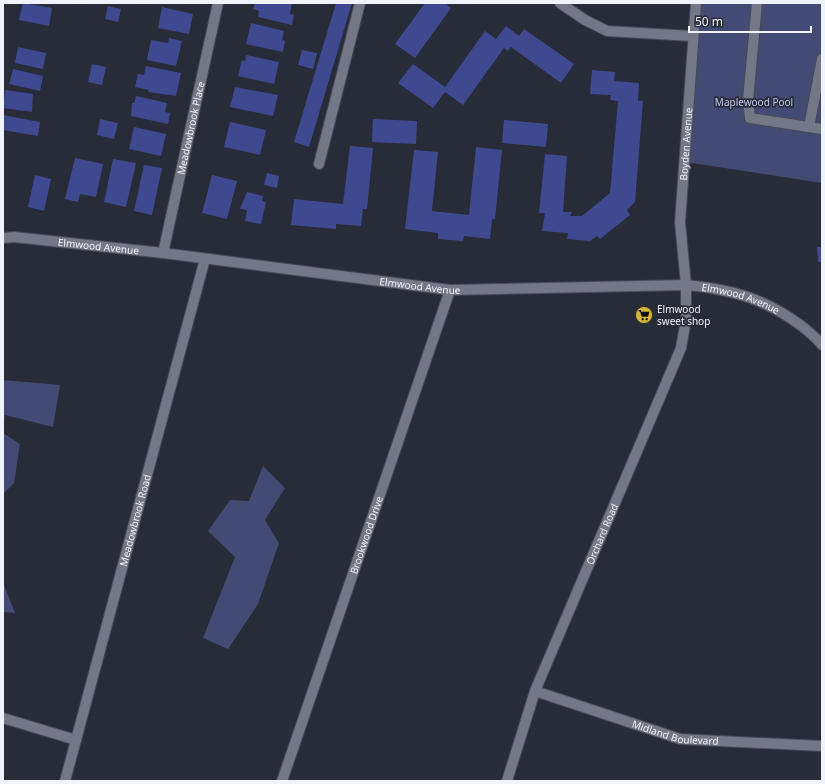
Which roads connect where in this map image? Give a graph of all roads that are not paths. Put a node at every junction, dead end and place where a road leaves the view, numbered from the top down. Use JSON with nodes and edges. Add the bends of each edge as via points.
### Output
{"nodes":[{"id":1,"x":218,"y":3,"type":"edge"},
{"id":2,"x":360,"y":3,"type":"edge"},
{"id":3,"x":560,"y":3,"type":"edge"},
{"id":4,"x":696,"y":3,"type":"edge"},
{"id":5,"x":757,"y":3,"type":"edge"},
{"id":6,"x":692,"y":36,"type":"junction"},
{"id":7,"x":822,"y":59,"type":"edge"},
{"id":8,"x":809,"y":127,"type":"junction"},
{"id":9,"x":822,"y":129,"type":"edge"},
{"id":10,"x":319,"y":164,"type":"dead end"},
{"id":11,"x":3,"y":238,"type":"edge"},
{"id":12,"x":163,"y":253,"type":"junction"},
{"id":13,"x":205,"y":259,"type":"junction"},
{"id":14,"x":686,"y":285,"type":"junction"},
{"id":15,"x":450,"y":290,"type":"junction"},
{"id":16,"x":822,"y":345,"type":"edge"},
{"id":17,"x":535,"y":691,"type":"junction"},
{"id":18,"x":3,"y":718,"type":"edge"},
{"id":19,"x":76,"y":740,"type":"junction"},
{"id":20,"x":822,"y":746,"type":"edge"},
{"id":21,"x":65,"y":781,"type":"edge"},
{"id":22,"x":282,"y":781,"type":"edge"},
{"id":23,"x":507,"y":781,"type":"edge"}],
"edges":[{"from":1,"to":12,"type":"street","name":"Meadowbrook Place"},
{"from":2,"to":10,"type":"street"},
{"from":3,"to":6,"type":"street","via":[[607,31]]},
{"from":4,"to":6,"type":"street","name":"Boyden Avenue"},
{"from":5,"to":8,"type":"street","via":[[748,100],[750,118]]},
{"from":6,"to":14,"type":"street","name":"Boyden Avenue","via":[[680,222]]},
{"from":7,"to":8,"type":"street"},
{"from":8,"to":9,"type":"street"},
{"from":11,"to":12,"type":"street","name":"Elmwood Avenue","via":[[14,237]]},
{"from":12,"to":13,"type":"street","name":"Elmwood Avenue"},
{"from":13,"to":15,"type":"street","name":"Elmwood Avenue"},
{"from":13,"to":19,"type":"street","name":"Meadowbrook Road"},
{"from":14,"to":15,"type":"street","name":"Elmwood Avenue"},
{"from":14,"to":16,"type":"street","name":"Elmwood Avenue","via":[[722,289],[754,298],[786,314],[815,336]]},
{"from":14,"to":17,"type":"street","name":"Orchard Road","via":[[686,320],[681,348]]},
{"from":15,"to":22,"type":"street","name":"Brookwood Drive"},
{"from":17,"to":20,"type":"street","name":"Midland Boulevard","via":[[680,739]]},
{"from":17,"to":23,"type":"street","name":"Orchard Road"},
{"from":18,"to":19,"type":"street"},
{"from":19,"to":21,"type":"street","name":"Meadowbrook Road"}]}
